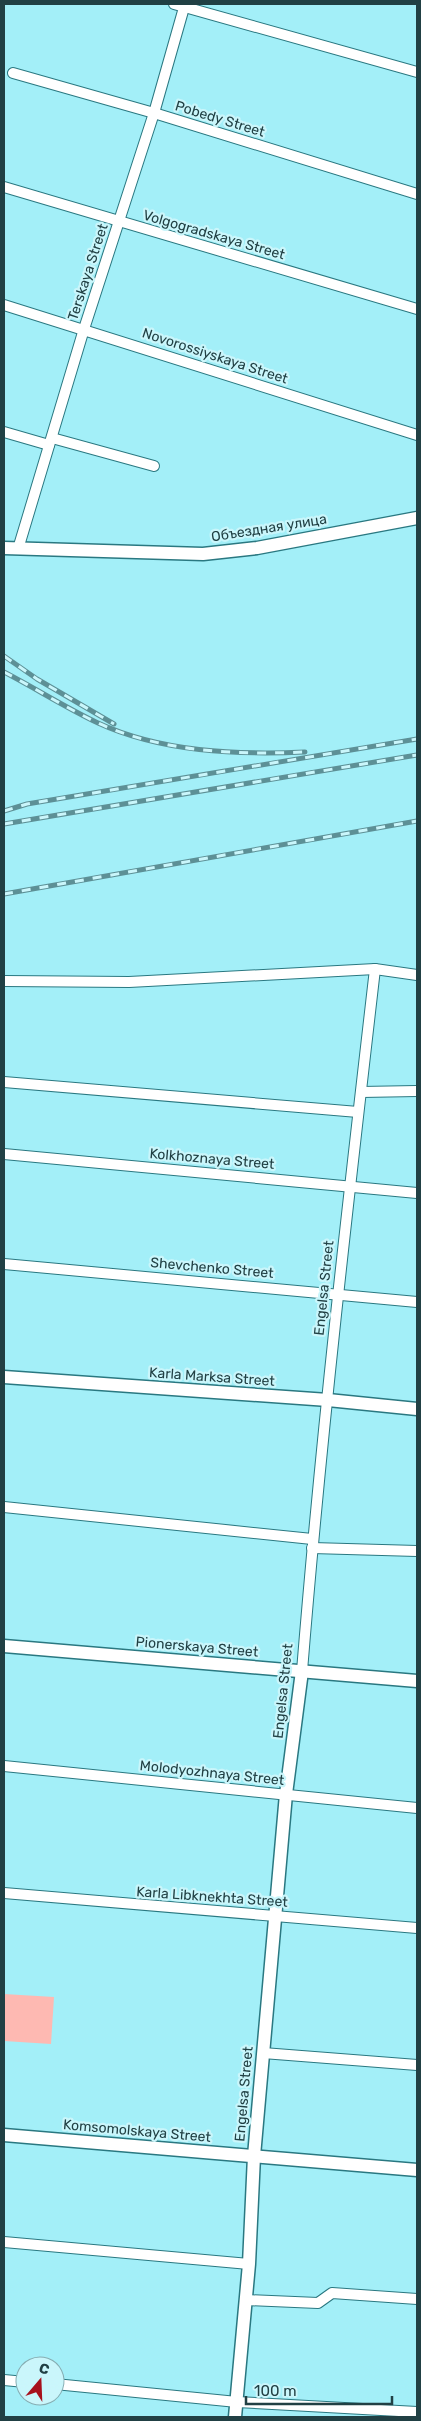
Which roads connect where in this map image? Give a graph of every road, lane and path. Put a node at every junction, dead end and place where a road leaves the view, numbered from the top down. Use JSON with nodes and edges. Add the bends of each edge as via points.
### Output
{"nodes":[{"id":1,"x":181,"y":5,"type":"edge"},
{"id":2,"x":417,"y":72,"type":"edge"},
{"id":3,"x":13,"y":73,"type":"dead end"},
{"id":4,"x":154,"y":113,"type":"junction"},
{"id":5,"x":4,"y":187,"type":"edge"},
{"id":6,"x":417,"y":194,"type":"edge"},
{"id":7,"x":119,"y":222,"type":"junction"},
{"id":8,"x":4,"y":305,"type":"edge"},
{"id":9,"x":417,"y":309,"type":"edge"},
{"id":10,"x":84,"y":329,"type":"junction"},
{"id":11,"x":4,"y":432,"type":"edge"},
{"id":12,"x":417,"y":436,"type":"edge"},
{"id":13,"x":50,"y":441,"type":"junction"},
{"id":14,"x":154,"y":466,"type":"dead end"},
{"id":15,"x":417,"y":518,"type":"edge"},
{"id":16,"x":4,"y":548,"type":"edge"},
{"id":17,"x":18,"y":548,"type":"junction"},
{"id":18,"x":375,"y":969,"type":"junction"},
{"id":19,"x":417,"y":975,"type":"edge"},
{"id":20,"x":4,"y":981,"type":"edge"},
{"id":21,"x":4,"y":1082,"type":"edge"},
{"id":22,"x":417,"y":1091,"type":"edge"},
{"id":23,"x":361,"y":1092,"type":"junction"},
{"id":24,"x":358,"y":1112,"type":"junction"},
{"id":25,"x":4,"y":1154,"type":"edge"},
{"id":26,"x":349,"y":1185,"type":"junction"},
{"id":27,"x":417,"y":1193,"type":"edge"},
{"id":28,"x":4,"y":1264,"type":"edge"},
{"id":29,"x":339,"y":1293,"type":"junction"},
{"id":30,"x":417,"y":1302,"type":"edge"},
{"id":31,"x":4,"y":1378,"type":"edge"},
{"id":32,"x":328,"y":1400,"type":"junction"},
{"id":33,"x":417,"y":1409,"type":"edge"},
{"id":34,"x":4,"y":1507,"type":"edge"},
{"id":35,"x":312,"y":1544,"type":"junction"},
{"id":36,"x":417,"y":1551,"type":"edge"},
{"id":37,"x":4,"y":1646,"type":"edge"},
{"id":38,"x":302,"y":1671,"type":"junction"},
{"id":39,"x":417,"y":1681,"type":"edge"},
{"id":40,"x":4,"y":1766,"type":"edge"},
{"id":41,"x":286,"y":1794,"type":"junction"},
{"id":42,"x":417,"y":1808,"type":"edge"},
{"id":43,"x":4,"y":1893,"type":"edge"},
{"id":44,"x":275,"y":1915,"type":"junction"},
{"id":45,"x":417,"y":1928,"type":"edge"},
{"id":46,"x":263,"y":2053,"type":"junction"},
{"id":47,"x":417,"y":2065,"type":"edge"},
{"id":48,"x":4,"y":2135,"type":"edge"},
{"id":49,"x":254,"y":2156,"type":"junction"},
{"id":50,"x":417,"y":2170,"type":"edge"},
{"id":51,"x":4,"y":2242,"type":"edge"},
{"id":52,"x":249,"y":2264,"type":"junction"},
{"id":53,"x":417,"y":2298,"type":"edge"},
{"id":54,"x":246,"y":2300,"type":"junction"},
{"id":55,"x":65,"y":2385,"type":"edge"},
{"id":56,"x":237,"y":2402,"type":"junction"},
{"id":57,"x":417,"y":2412,"type":"edge"},
{"id":58,"x":236,"y":2417,"type":"edge"}],
"edges":[{"from":1,"to":2,"type":"street"},
{"from":1,"to":4,"type":"street","name":"Terskaya Street"},
{"from":3,"to":4,"type":"street","name":"Pobedy Street"},
{"from":4,"to":6,"type":"street","name":"Pobedy Street"},
{"from":4,"to":7,"type":"street","name":"Terskaya Street"},
{"from":5,"to":7,"type":"street","name":"Volgogradskaya Street"},
{"from":7,"to":9,"type":"street","name":"Volgogradskaya Street"},
{"from":7,"to":10,"type":"street","name":"Terskaya Street"},
{"from":8,"to":10,"type":"street","name":"Novorossiyskaya Street"},
{"from":10,"to":12,"type":"street","name":"Novorossiyskaya Street"},
{"from":10,"to":13,"type":"street","name":"Terskaya Street"},
{"from":11,"to":13,"type":"street"},
{"from":13,"to":14,"type":"street"},
{"from":13,"to":17,"type":"street","name":"Terskaya Street"},
{"from":15,"to":17,"type":"street","name":"Объездная улица","via":[[257,548],[203,554]]},
{"from":16,"to":17,"type":"street","name":"Объездная улица"},
{"from":18,"to":19,"type":"street"},
{"from":18,"to":20,"type":"street","via":[[129,982]]},
{"from":18,"to":23,"type":"street","name":"Engelsa Street"},
{"from":21,"to":24,"type":"street"},
{"from":22,"to":23,"type":"street"},
{"from":23,"to":24,"type":"street","name":"Engelsa Street"},
{"from":24,"to":26,"type":"street","name":"Engelsa Street"},
{"from":25,"to":26,"type":"street","name":"Kolkhoznaya Street"},
{"from":26,"to":27,"type":"street","name":"Kolkhoznaya Street"},
{"from":26,"to":29,"type":"street","name":"Engelsa Street"},
{"from":28,"to":29,"type":"street","name":"Shevchenko Street"},
{"from":29,"to":30,"type":"street","name":"Shevchenko Street"},
{"from":29,"to":32,"type":"street","name":"Engelsa Street"},
{"from":31,"to":32,"type":"street","name":"Karla Marksa Street"},
{"from":32,"to":33,"type":"street","name":"Karla Marksa Street"},
{"from":32,"to":35,"type":"street","name":"Engelsa Street"},
{"from":34,"to":35,"type":"street"},
{"from":35,"to":36,"type":"street"},
{"from":35,"to":38,"type":"street","name":"Engelsa Street"},
{"from":37,"to":38,"type":"street","name":"Pionerskaya Street"},
{"from":38,"to":39,"type":"street","name":"Pionerskaya Street"},
{"from":38,"to":41,"type":"street","name":"Engelsa Street"},
{"from":40,"to":41,"type":"street","name":"Molodyozhnaya Street"},
{"from":41,"to":42,"type":"street","name":"Molodyozhnaya Street"},
{"from":41,"to":44,"type":"street","name":"Engelsa Street"},
{"from":43,"to":44,"type":"street","name":"Karla Libknekhta Street"},
{"from":44,"to":45,"type":"street","name":"Karla Libknekhta Street"},
{"from":44,"to":46,"type":"street","name":"Engelsa Street"},
{"from":46,"to":47,"type":"street"},
{"from":46,"to":49,"type":"street","name":"Engelsa Street"},
{"from":48,"to":49,"type":"street","name":"Komsomolskaya Street"},
{"from":49,"to":50,"type":"street","name":"Komsomolskaya Street"},
{"from":49,"to":52,"type":"street","name":"Engelsa Street"},
{"from":51,"to":52,"type":"street"},
{"from":52,"to":54,"type":"street","name":"Engelsa Street"},
{"from":53,"to":54,"type":"street","via":[[332,2293],[318,2303]]},
{"from":54,"to":56,"type":"street","name":"Engelsa Street"},
{"from":55,"to":56,"type":"street"},
{"from":56,"to":57,"type":"street"},
{"from":56,"to":58,"type":"street","name":"Engelsa Street"}]}
